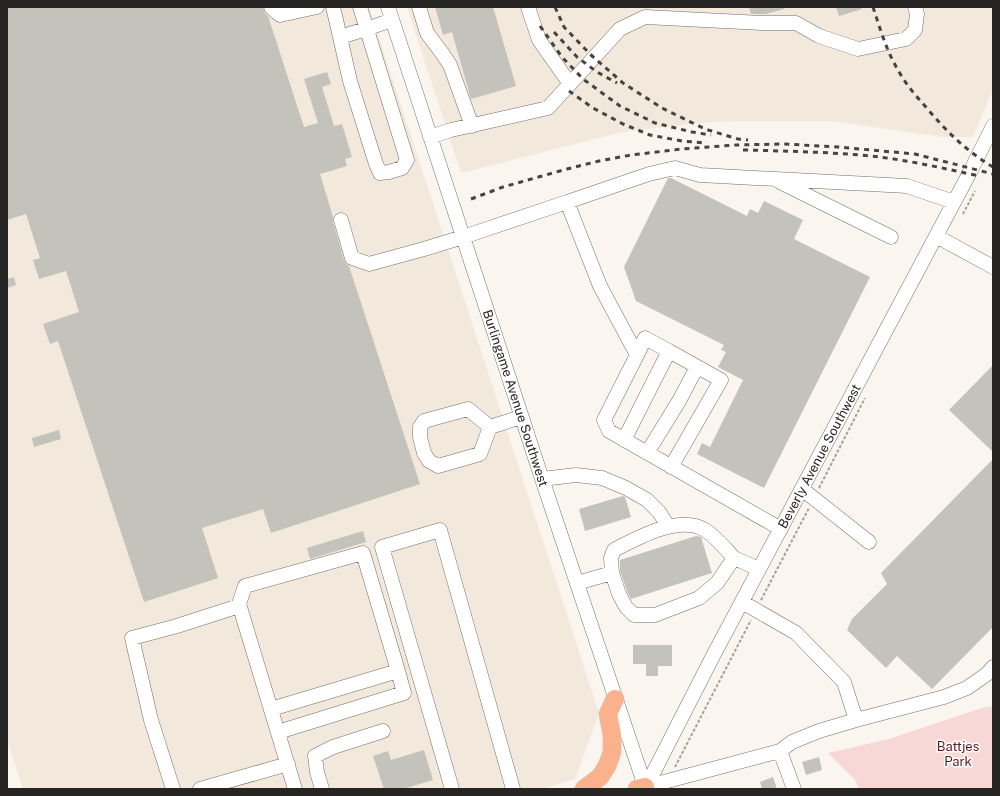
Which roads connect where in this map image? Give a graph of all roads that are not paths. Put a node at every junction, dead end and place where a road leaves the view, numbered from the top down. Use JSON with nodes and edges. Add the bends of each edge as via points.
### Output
{"nodes":[{"id":1,"x":271,"y":7,"type":"edge"},
{"id":2,"x":317,"y":7,"type":"edge"},
{"id":3,"x":333,"y":7,"type":"edge"},
{"id":4,"x":360,"y":7,"type":"edge"},
{"id":5,"x":419,"y":7,"type":"edge"},
{"id":6,"x":528,"y":7,"type":"edge"},
{"id":7,"x":915,"y":7,"type":"edge"},
{"id":8,"x":390,"y":13,"type":"edge"},
{"id":9,"x":366,"y":29,"type":"junction"},
{"id":10,"x":340,"y":37,"type":"junction"},
{"id":11,"x":570,"y":84,"type":"junction"},
{"id":12,"x":472,"y":126,"type":"junction"},
{"id":13,"x":992,"y":132,"type":"edge"},
{"id":14,"x":430,"y":137,"type":"junction"},
{"id":15,"x":775,"y":179,"type":"junction"},
{"id":16,"x":567,"y":202,"type":"junction"},
{"id":17,"x":954,"y":202,"type":"junction"},
{"id":18,"x":341,"y":220,"type":"dead end"},
{"id":19,"x":936,"y":236,"type":"junction"},
{"id":20,"x":463,"y":237,"type":"junction"},
{"id":21,"x":891,"y":237,"type":"dead end"},
{"id":22,"x":993,"y":267,"type":"edge"},
{"id":23,"x":669,"y":351,"type":"junction"},
{"id":24,"x":637,"y":355,"type":"junction"},
{"id":25,"x":697,"y":367,"type":"junction"},
{"id":26,"x":522,"y":417,"type":"junction"},
{"id":27,"x":490,"y":427,"type":"junction"},
{"id":28,"x":624,"y":440,"type":"junction"},
{"id":29,"x":647,"y":453,"type":"junction"},
{"id":30,"x":671,"y":467,"type":"junction"},
{"id":31,"x":542,"y":480,"type":"junction"},
{"id":32,"x":802,"y":489,"type":"junction"},
{"id":33,"x":668,"y":526,"type":"junction"},
{"id":34,"x":780,"y":529,"type":"junction"},
{"id":35,"x":869,"y":542,"type":"dead end"},
{"id":36,"x":734,"y":558,"type":"junction"},
{"id":37,"x":759,"y":569,"type":"junction"},
{"id":38,"x":612,"y":573,"type":"junction"},
{"id":39,"x":577,"y":583,"type":"junction"},
{"id":40,"x":742,"y":602,"type":"junction"},
{"id":41,"x":239,"y":606,"type":"junction"},
{"id":42,"x":993,"y":667,"type":"edge"},
{"id":43,"x":398,"y":672,"type":"junction"},
{"id":44,"x":615,"y":699,"type":"junction"},
{"id":45,"x":270,"y":709,"type":"junction"},
{"id":46,"x":856,"y":720,"type":"junction"},
{"id":47,"x":384,"y":731,"type":"dead end"},
{"id":48,"x":278,"y":732,"type":"junction"},
{"id":49,"x":780,"y":751,"type":"junction"},
{"id":50,"x":288,"y":764,"type":"junction"},
{"id":51,"x":643,"y":788,"type":"edge"},
{"id":52,"x":172,"y":789,"type":"edge"},
{"id":53,"x":200,"y":789,"type":"edge"},
{"id":54,"x":295,"y":789,"type":"edge"},
{"id":55,"x":322,"y":789,"type":"edge"},
{"id":56,"x":452,"y":789,"type":"edge"},
{"id":57,"x":513,"y":789,"type":"edge"},
{"id":58,"x":584,"y":789,"type":"edge"},
{"id":59,"x":794,"y":789,"type":"edge"}],
"edges":[{"from":1,"to":2,"type":"street","via":[[280,15]]},
{"from":3,"to":10,"type":"street"},
{"from":4,"to":9,"type":"street"},
{"from":5,"to":12,"type":"street","via":[[427,33],[450,65]]},
{"from":6,"to":11,"type":"street","via":[[540,40]]},
{"from":7,"to":11,"type":"street","via":[[915,30],[906,39],[858,49],[819,36],[796,23],[646,17],[620,29]]},
{"from":8,"to":9,"type":"street"},
{"from":8,"to":14,"type":"street","name":"Burlingame Avenue Southwest"},
{"from":9,"to":10,"type":"street"},
{"from":9,"to":10,"type":"street","via":[[407,160],[402,168],[380,173],[350,81]]},
{"from":11,"to":12,"type":"street","via":[[548,108]]},
{"from":12,"to":14,"type":"street"},
{"from":13,"to":17,"type":"street","name":"Beverly Avenue Southwest"},
{"from":14,"to":20,"type":"street","name":"Burlingame Avenue Southwest"},
{"from":15,"to":16,"type":"street","via":[[700,175],[675,168],[649,174]]},
{"from":15,"to":17,"type":"street","via":[[907,186]]},
{"from":15,"to":21,"type":"street"},
{"from":16,"to":20,"type":"street"},
{"from":16,"to":24,"type":"street","via":[[600,286]]},
{"from":17,"to":19,"type":"street","name":"Beverly Avenue Southwest"},
{"from":18,"to":20,"type":"street","via":[[352,258],[369,264]]},
{"from":19,"to":22,"type":"street"},
{"from":19,"to":32,"type":"street","name":"Beverly Avenue Southwest"},
{"from":20,"to":26,"type":"street","name":"Burlingame Avenue Southwest"},
{"from":23,"to":24,"type":"street","via":[[645,338]]},
{"from":23,"to":25,"type":"street"},
{"from":23,"to":28,"type":"street"},
{"from":24,"to":28,"type":"street","via":[[604,420],[609,431]]},
{"from":25,"to":29,"type":"street"},
{"from":25,"to":30,"type":"street","via":[[721,380]]},
{"from":26,"to":27,"type":"street"},
{"from":26,"to":31,"type":"street","name":"Burlingame Avenue Southwest"},
{"from":27,"to":27,"type":"street","via":[[468,409],[424,421],[420,427],[424,453],[429,462],[438,466],[480,454]]},
{"from":28,"to":29,"type":"street"},
{"from":29,"to":30,"type":"street"},
{"from":30,"to":34,"type":"street"},
{"from":31,"to":33,"type":"street","via":[[576,475],[602,478],[647,500]]},
{"from":31,"to":39,"type":"street","name":"Burlingame Avenue Southwest"},
{"from":32,"to":34,"type":"street","name":"Beverly Avenue Southwest"},
{"from":32,"to":35,"type":"street"},
{"from":33,"to":36,"type":"street","via":[[690,524],[704,529]]},
{"from":33,"to":38,"type":"street","via":[[614,550],[611,558]]},
{"from":34,"to":37,"type":"street","name":"Beverly Avenue Southwest"},
{"from":36,"to":37,"type":"street"},
{"from":36,"to":38,"type":"street","via":[[717,583],[699,598],[655,615],[634,615],[626,608]]},
{"from":37,"to":40,"type":"street","name":"Beverly Avenue Southwest"},
{"from":38,"to":39,"type":"street"},
{"from":39,"to":44,"type":"street","name":"Burlingame Avenue Southwest"},
{"from":40,"to":46,"type":"street","via":[[796,633],[844,682]]},
{"from":40,"to":51,"type":"street","name":"Beverly Avenue Southwest"},
{"from":41,"to":43,"type":"street","via":[[245,586],[363,552]]},
{"from":41,"to":45,"type":"street"},
{"from":41,"to":52,"type":"street","via":[[132,638],[151,720]]},
{"from":42,"to":46,"type":"street","via":[[967,688],[944,697]]},
{"from":43,"to":45,"type":"street"},
{"from":43,"to":48,"type":"street","via":[[404,693]]},
{"from":44,"to":51,"type":"street","name":"Burlingame Avenue Southwest"},
{"from":44,"to":58,"type":"main road","via":[[608,714],[612,752],[600,777]]},
{"from":45,"to":48,"type":"street"},
{"from":46,"to":49,"type":"street","via":[[792,742]]},
{"from":47,"to":55,"type":"street","via":[[333,747],[315,756]]},
{"from":48,"to":50,"type":"street"},
{"from":49,"to":51,"type":"street"},
{"from":49,"to":59,"type":"street"},
{"from":50,"to":53,"type":"street"},
{"from":50,"to":54,"type":"street"},
{"from":56,"to":57,"type":"street","via":[[382,547],[440,530]]}]}
